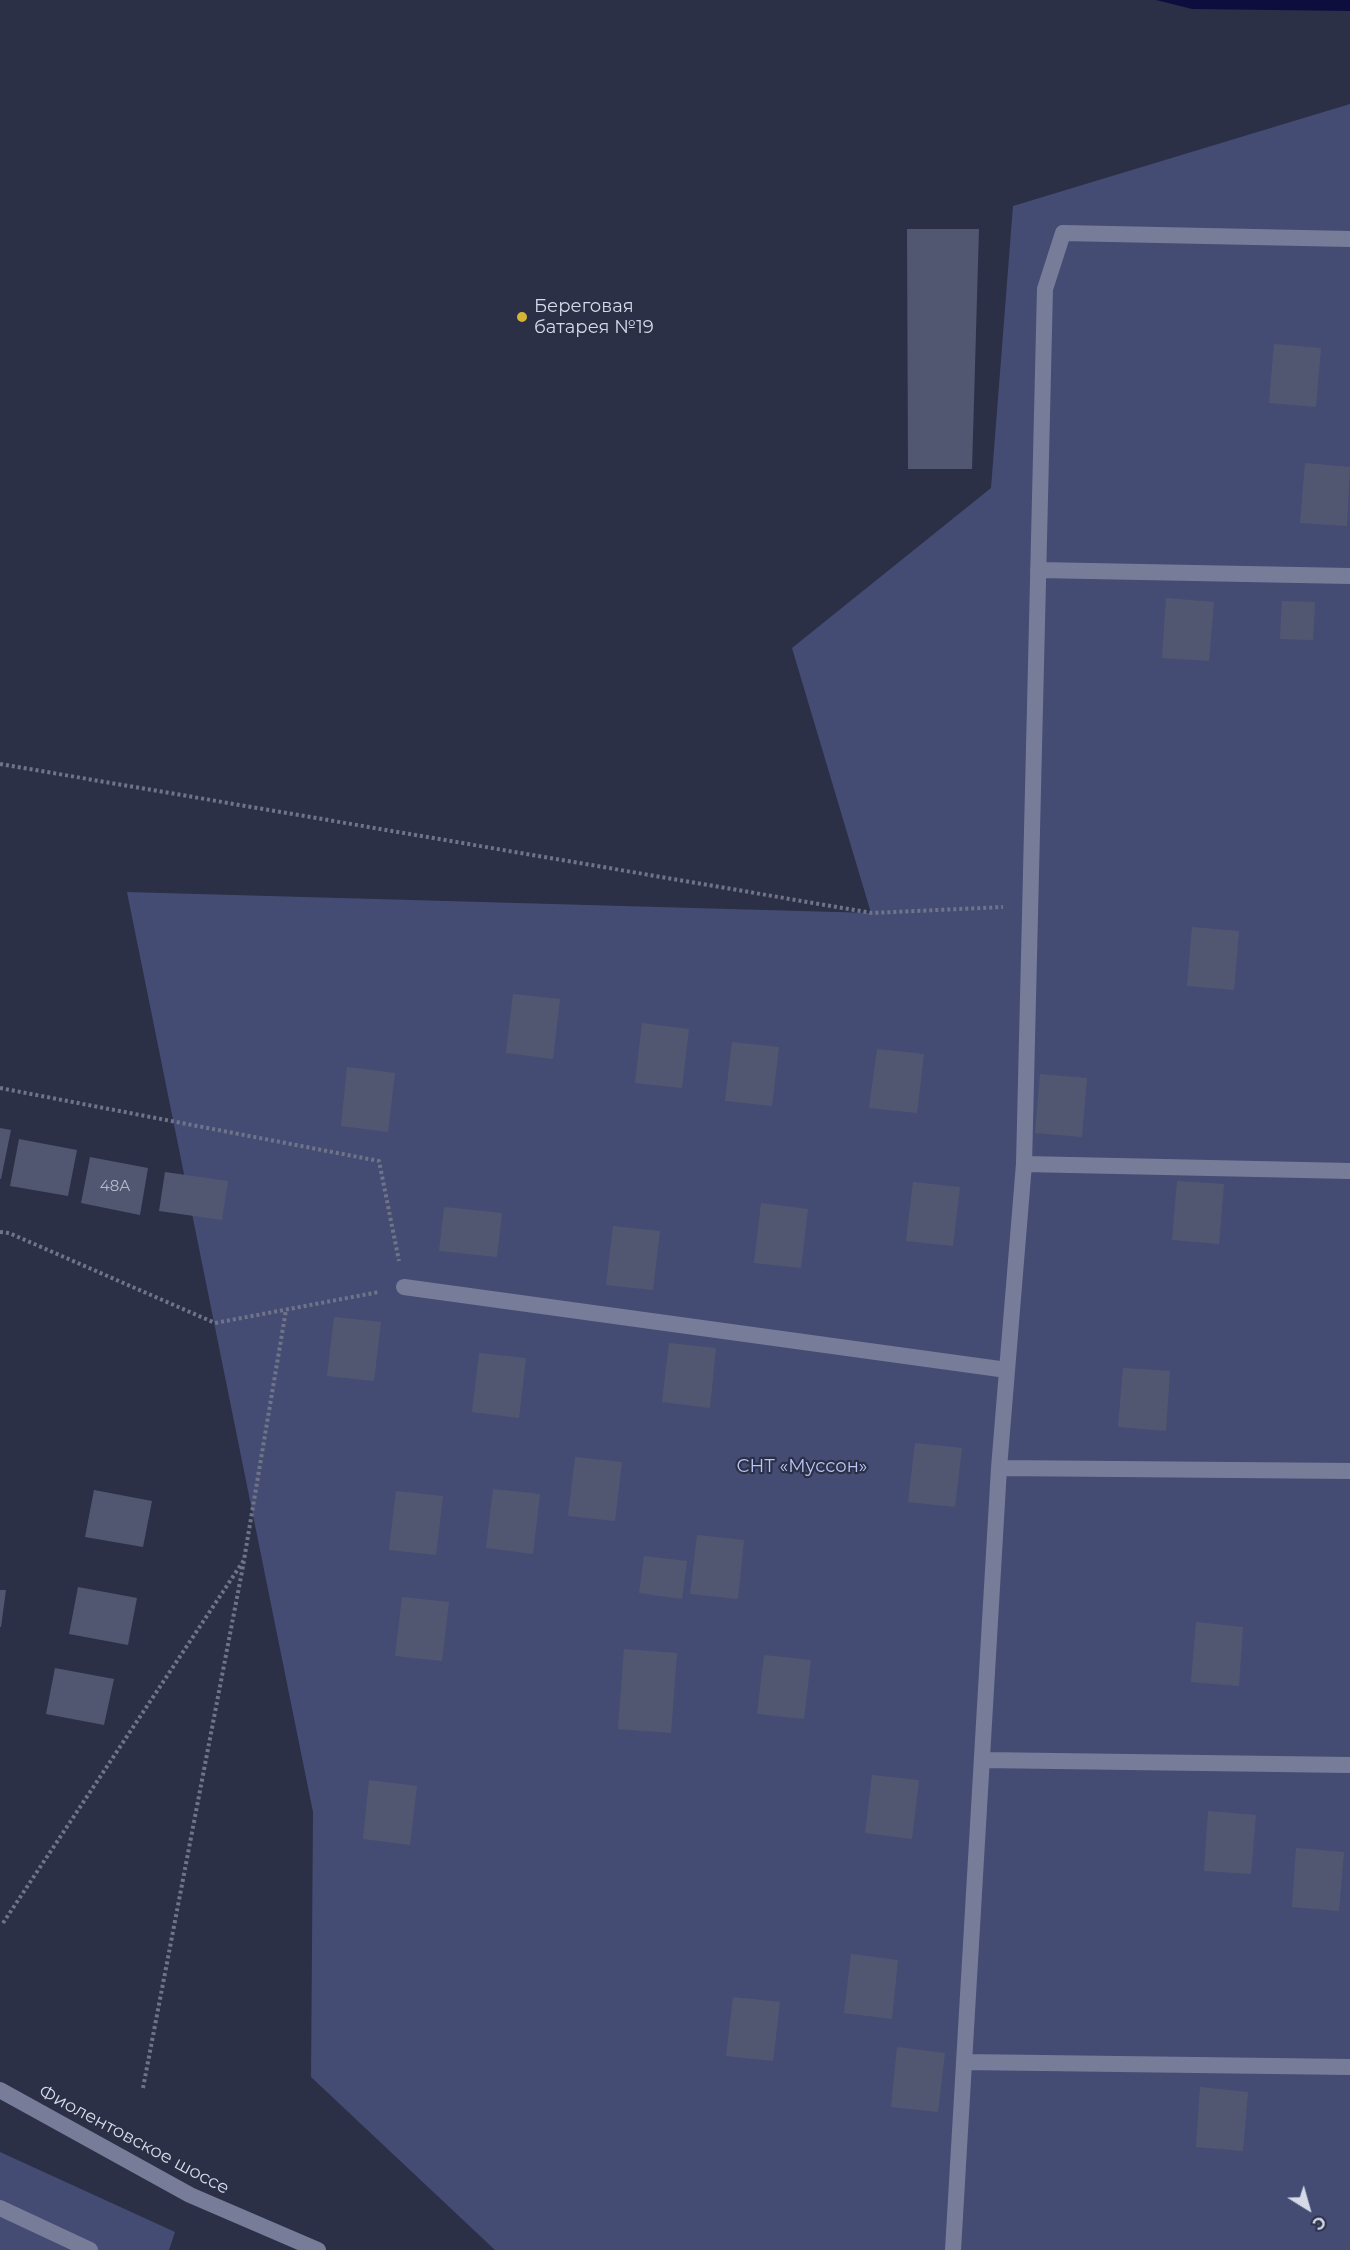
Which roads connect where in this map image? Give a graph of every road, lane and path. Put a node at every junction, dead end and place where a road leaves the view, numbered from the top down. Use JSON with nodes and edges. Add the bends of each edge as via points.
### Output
{"nodes":[{"id":1,"x":1350,"y":239,"type":"edge"},
{"id":2,"x":1038,"y":570,"type":"junction"},
{"id":3,"x":1350,"y":576,"type":"edge"},
{"id":4,"x":0,"y":764,"type":"edge"},
{"id":5,"x":1030,"y":906,"type":"junction"},
{"id":6,"x":0,"y":1088,"type":"edge"},
{"id":7,"x":1024,"y":1164,"type":"junction"},
{"id":8,"x":1350,"y":1171,"type":"edge"},
{"id":9,"x":0,"y":1233,"type":"edge"},
{"id":10,"x":404,"y":1287,"type":"junction"},
{"id":11,"x":286,"y":1310,"type":"junction"},
{"id":12,"x":1007,"y":1370,"type":"junction"},
{"id":13,"x":999,"y":1468,"type":"junction"},
{"id":14,"x":1350,"y":1471,"type":"edge"},
{"id":15,"x":244,"y":1560,"type":"junction"},
{"id":16,"x":982,"y":1760,"type":"junction"},
{"id":17,"x":1350,"y":1765,"type":"edge"},
{"id":18,"x":3,"y":1923,"type":"dead end"},
{"id":19,"x":964,"y":2062,"type":"junction"},
{"id":20,"x":1350,"y":2067,"type":"edge"},
{"id":21,"x":143,"y":2088,"type":"dead end"},
{"id":22,"x":0,"y":2090,"type":"edge"},
{"id":23,"x":0,"y":2208,"type":"edge"},
{"id":24,"x":313,"y":2249,"type":"edge"},
{"id":25,"x":90,"y":2250,"type":"edge"},
{"id":26,"x":953,"y":2250,"type":"edge"}],
"edges":[{"from":1,"to":2,"type":"main road","via":[[1063,233],[1045,289]]},
{"from":2,"to":3,"type":"main road"},
{"from":2,"to":5,"type":"main road"},
{"from":4,"to":5,"type":"path","via":[[872,913]]},
{"from":5,"to":7,"type":"main road"},
{"from":6,"to":10,"type":"path","via":[[379,1161]]},
{"from":7,"to":8,"type":"main road"},
{"from":7,"to":12,"type":"main road"},
{"from":9,"to":11,"type":"path","via":[[9,1233],[215,1323]]},
{"from":10,"to":11,"type":"path"},
{"from":10,"to":12,"type":"main road"},
{"from":11,"to":15,"type":"path"},
{"from":12,"to":13,"type":"main road"},
{"from":13,"to":14,"type":"main road"},
{"from":13,"to":16,"type":"main road"},
{"from":15,"to":18,"type":"path"},
{"from":15,"to":21,"type":"path"},
{"from":16,"to":17,"type":"main road"},
{"from":16,"to":19,"type":"main road"},
{"from":19,"to":20,"type":"main road"},
{"from":19,"to":26,"type":"main road"},
{"from":22,"to":24,"type":"main road","name":"Фиолентовское шоссе","via":[[190,2195]]},
{"from":23,"to":25,"type":"main road"}]}
